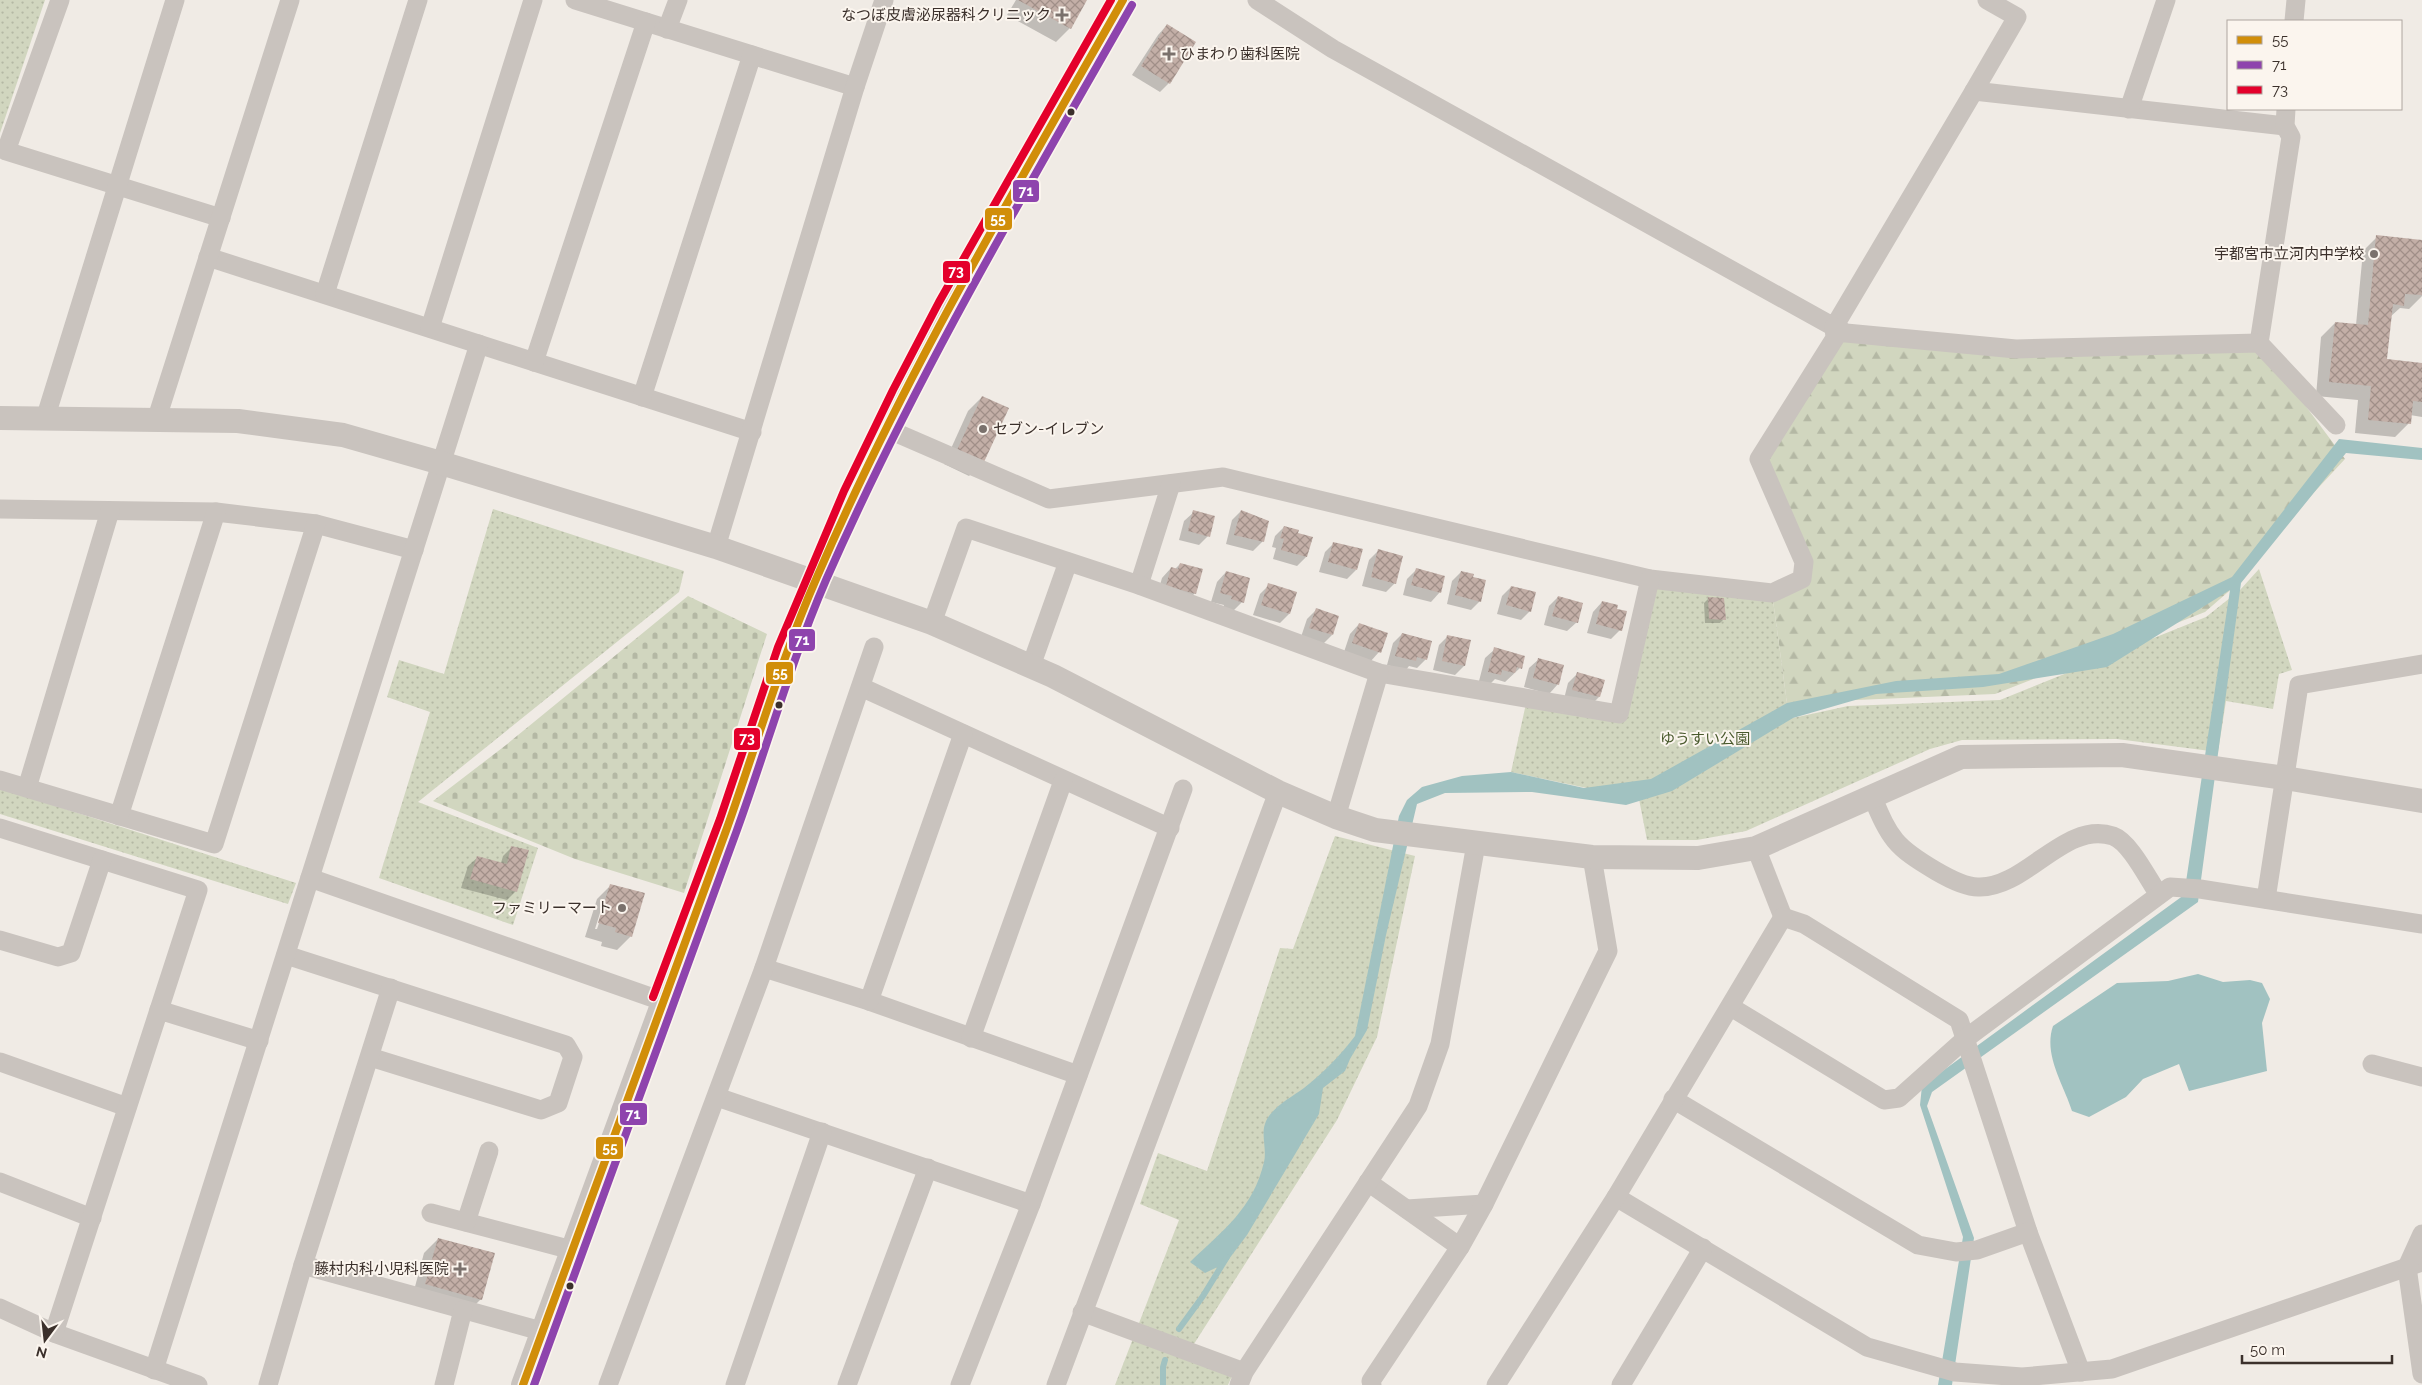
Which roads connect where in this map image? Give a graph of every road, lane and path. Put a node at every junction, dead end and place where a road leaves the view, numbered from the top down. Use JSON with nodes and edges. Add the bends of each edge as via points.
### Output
{"nodes":[{"id":1,"x":60,"y":0,"type":"edge"},
{"id":2,"x":175,"y":0,"type":"edge"},
{"id":3,"x":290,"y":0,"type":"edge"},
{"id":4,"x":418,"y":0,"type":"edge"},
{"id":5,"x":533,"y":0,"type":"edge"},
{"id":6,"x":575,"y":0,"type":"edge"},
{"id":7,"x":678,"y":0,"type":"edge"},
{"id":8,"x":884,"y":0,"type":"edge"},
{"id":9,"x":1123,"y":0,"type":"edge"},
{"id":10,"x":1257,"y":0,"type":"edge"},
{"id":11,"x":1987,"y":0,"type":"edge"},
{"id":12,"x":2166,"y":0,"type":"edge"},
{"id":13,"x":2296,"y":0,"type":"edge"},
{"id":14,"x":2294,"y":20,"type":"edge"},
{"id":15,"x":646,"y":22,"type":"junction"},
{"id":16,"x":667,"y":29,"type":"junction"},
{"id":17,"x":752,"y":55,"type":"junction"},
{"id":18,"x":854,"y":88,"type":"junction"},
{"id":19,"x":1974,"y":91,"type":"junction"},
{"id":20,"x":2129,"y":109,"type":"junction"},
{"id":21,"x":2286,"y":118,"type":"edge"},
{"id":22,"x":117,"y":186,"type":"junction"},
{"id":23,"x":220,"y":218,"type":"junction"},
{"id":24,"x":208,"y":257,"type":"junction"},
{"id":25,"x":325,"y":294,"type":"junction"},
{"id":26,"x":430,"y":328,"type":"junction"},
{"id":27,"x":1834,"y":328,"type":"junction"},
{"id":28,"x":2259,"y":343,"type":"junction"},
{"id":29,"x":479,"y":344,"type":"junction"},
{"id":30,"x":534,"y":362,"type":"junction"},
{"id":31,"x":642,"y":396,"type":"junction"},
{"id":32,"x":0,"y":418,"type":"edge"},
{"id":33,"x":45,"y":419,"type":"junction"},
{"id":34,"x":156,"y":421,"type":"junction"},
{"id":35,"x":2336,"y":425,"type":"dead end"},
{"id":36,"x":885,"y":428,"type":"junction"},
{"id":37,"x":752,"y":432,"type":"junction"},
{"id":38,"x":442,"y":463,"type":"junction"},
{"id":39,"x":1171,"y":484,"type":"junction"},
{"id":40,"x":110,"y":511,"type":"junction"},
{"id":41,"x":216,"y":512,"type":"junction"},
{"id":42,"x":2,"y":514,"type":"edge"},
{"id":43,"x":316,"y":524,"type":"junction"},
{"id":44,"x":716,"y":547,"type":"junction"},
{"id":45,"x":414,"y":550,"type":"junction"},
{"id":46,"x":1068,"y":562,"type":"junction"},
{"id":47,"x":1650,"y":579,"type":"junction"},
{"id":48,"x":816,"y":581,"type":"junction"},
{"id":49,"x":1139,"y":585,"type":"junction"},
{"id":50,"x":932,"y":623,"type":"junction"},
{"id":51,"x":874,"y":647,"type":"dead end"},
{"id":52,"x":2422,"y":664,"type":"edge"},
{"id":53,"x":1031,"y":666,"type":"junction"},
{"id":54,"x":1379,"y":673,"type":"junction"},
{"id":55,"x":861,"y":687,"type":"junction"},
{"id":56,"x":963,"y":734,"type":"junction"},
{"id":57,"x":2285,"y":778,"type":"junction"},
{"id":58,"x":0,"y":780,"type":"edge"},
{"id":59,"x":1063,"y":781,"type":"junction"},
{"id":60,"x":27,"y":788,"type":"junction"},
{"id":61,"x":1183,"y":789,"type":"dead end"},
{"id":62,"x":1278,"y":792,"type":"junction"},
{"id":63,"x":1872,"y":796,"type":"junction"},
{"id":64,"x":2422,"y":801,"type":"edge"},
{"id":65,"x":120,"y":816,"type":"junction"},
{"id":66,"x":1336,"y":817,"type":"junction"},
{"id":67,"x":0,"y":828,"type":"edge"},
{"id":68,"x":1170,"y":828,"type":"junction"},
{"id":69,"x":1476,"y":844,"type":"junction"},
{"id":70,"x":1756,"y":848,"type":"junction"},
{"id":71,"x":1592,"y":857,"type":"junction"},
{"id":72,"x":102,"y":860,"type":"junction"},
{"id":73,"x":310,"y":878,"type":"junction"},
{"id":74,"x":2159,"y":895,"type":"junction"},
{"id":75,"x":2266,"y":900,"type":"junction"},
{"id":76,"x":1783,"y":917,"type":"junction"},
{"id":77,"x":2422,"y":924,"type":"edge"},
{"id":78,"x":0,"y":940,"type":"edge"},
{"id":79,"x":286,"y":955,"type":"junction"},
{"id":80,"x":764,"y":968,"type":"junction"},
{"id":81,"x":390,"y":988,"type":"junction"},
{"id":82,"x":662,"y":1000,"type":"junction"},
{"id":83,"x":869,"y":1001,"type":"junction"},
{"id":84,"x":1731,"y":1007,"type":"junction"},
{"id":85,"x":159,"y":1010,"type":"junction"},
{"id":86,"x":971,"y":1038,"type":"junction"},
{"id":87,"x":259,"y":1040,"type":"junction"},
{"id":88,"x":1969,"y":1051,"type":"junction"},
{"id":89,"x":370,"y":1056,"type":"junction"},
{"id":90,"x":0,"y":1062,"type":"edge"},
{"id":91,"x":2372,"y":1064,"type":"dead end"},
{"id":92,"x":1078,"y":1076,"type":"junction"},
{"id":93,"x":2422,"y":1077,"type":"edge"},
{"id":94,"x":717,"y":1097,"type":"junction"},
{"id":95,"x":1673,"y":1099,"type":"junction"},
{"id":96,"x":127,"y":1107,"type":"junction"},
{"id":97,"x":822,"y":1132,"type":"junction"},
{"id":98,"x":489,"y":1151,"type":"dead end"},
{"id":99,"x":928,"y":1168,"type":"junction"},
{"id":100,"x":0,"y":1182,"type":"edge"},
{"id":101,"x":1368,"y":1182,"type":"junction"},
{"id":102,"x":1616,"y":1197,"type":"junction"},
{"id":103,"x":1031,"y":1204,"type":"junction"},
{"id":104,"x":1484,"y":1204,"type":"junction"},
{"id":105,"x":1407,"y":1210,"type":"junction"},
{"id":106,"x":431,"y":1213,"type":"dead end"},
{"id":107,"x":92,"y":1218,"type":"junction"},
{"id":108,"x":466,"y":1222,"type":"junction"},
{"id":109,"x":2028,"y":1232,"type":"junction"},
{"id":110,"x":2422,"y":1234,"type":"edge"},
{"id":111,"x":1460,"y":1247,"type":"junction"},
{"id":112,"x":1703,"y":1248,"type":"junction"},
{"id":113,"x":572,"y":1250,"type":"junction"},
{"id":114,"x":303,"y":1265,"type":"junction"},
{"id":115,"x":2414,"y":1265,"type":"edge"},
{"id":116,"x":0,"y":1308,"type":"edge"},
{"id":117,"x":463,"y":1310,"type":"junction"},
{"id":118,"x":1082,"y":1312,"type":"junction"},
{"id":119,"x":542,"y":1331,"type":"junction"},
{"id":120,"x":54,"y":1332,"type":"junction"},
{"id":121,"x":154,"y":1370,"type":"junction"},
{"id":122,"x":2082,"y":1372,"type":"junction"},
{"id":123,"x":2422,"y":1374,"type":"edge"},
{"id":124,"x":2113,"y":1377,"type":"edge"},
{"id":125,"x":1242,"y":1378,"type":"edge"},
{"id":126,"x":274,"y":1383,"type":"edge"},
{"id":127,"x":198,"y":1385,"type":"edge"},
{"id":128,"x":444,"y":1385,"type":"edge"},
{"id":129,"x":523,"y":1385,"type":"edge"},
{"id":130,"x":608,"y":1385,"type":"edge"},
{"id":131,"x":735,"y":1385,"type":"edge"},
{"id":132,"x":847,"y":1385,"type":"edge"},
{"id":133,"x":960,"y":1385,"type":"edge"},
{"id":134,"x":1056,"y":1385,"type":"edge"},
{"id":135,"x":1372,"y":1385,"type":"edge"},
{"id":136,"x":1496,"y":1385,"type":"edge"},
{"id":137,"x":1621,"y":1385,"type":"edge"}],
"edges":[{"from":1,"to":22,"type":"street","via":[[6,151]]},
{"from":2,"to":22,"type":"street"},
{"from":3,"to":23,"type":"street"},
{"from":4,"to":25,"type":"street"},
{"from":5,"to":26,"type":"street"},
{"from":6,"to":15,"type":"street"},
{"from":7,"to":16,"type":"street"},
{"from":8,"to":18,"type":"street"},
{"from":9,"to":36,"type":"street","via":[[948,307]]},
{"from":10,"to":27,"type":"street","via":[[1333,49]]},
{"from":11,"to":19,"type":"street","via":[[2017,17]]},
{"from":12,"to":20,"type":"street"},
{"from":13,"to":14,"type":"street"},
{"from":15,"to":16,"type":"street"},
{"from":15,"to":30,"type":"street"},
{"from":16,"to":17,"type":"street"},
{"from":17,"to":18,"type":"street"},
{"from":17,"to":31,"type":"street"},
{"from":18,"to":37,"type":"street"},
{"from":19,"to":20,"type":"street"},
{"from":19,"to":27,"type":"street"},
{"from":20,"to":21,"type":"street"},
{"from":21,"to":28,"type":"street","via":[[2291,137]]},
{"from":22,"to":23,"type":"street"},
{"from":22,"to":33,"type":"street"},
{"from":23,"to":24,"type":"street"},
{"from":24,"to":25,"type":"street"},
{"from":24,"to":34,"type":"street"},
{"from":25,"to":26,"type":"street"},
{"from":26,"to":29,"type":"street"},
{"from":27,"to":28,"type":"street","via":[[1846,334],[2016,349]]},
{"from":27,"to":47,"type":"street","via":[[1835,338],[1759,459],[1804,562],[1802,579],[1772,593]]},
{"from":28,"to":35,"type":"street"},
{"from":29,"to":30,"type":"street"},
{"from":29,"to":38,"type":"street"},
{"from":30,"to":31,"type":"street"},
{"from":31,"to":37,"type":"street"},
{"from":32,"to":33,"type":"street"},
{"from":33,"to":34,"type":"street"},
{"from":34,"to":38,"type":"street","via":[[238,422],[343,435]]},
{"from":36,"to":39,"type":"street","via":[[1049,499]]},
{"from":36,"to":48,"type":"street"},
{"from":37,"to":44,"type":"street"},
{"from":38,"to":44,"type":"street"},
{"from":38,"to":45,"type":"street"},
{"from":39,"to":47,"type":"street","via":[[1223,477]]},
{"from":39,"to":49,"type":"street"},
{"from":40,"to":41,"type":"street"},
{"from":40,"to":42,"type":"street"},
{"from":40,"to":60,"type":"street"},
{"from":41,"to":43,"type":"street"},
{"from":41,"to":65,"type":"street"},
{"from":43,"to":45,"type":"street"},
{"from":43,"to":65,"type":"street","via":[[214,844]]},
{"from":44,"to":48,"type":"street"},
{"from":45,"to":73,"type":"street"},
{"from":46,"to":49,"type":"street"},
{"from":46,"to":50,"type":"street","via":[[966,528]]},
{"from":46,"to":53,"type":"street"},
{"from":47,"to":54,"type":"street","via":[[1619,714]]},
{"from":48,"to":50,"type":"street"},
{"from":48,"to":82,"type":"street","via":[[787,650],[729,822]]},
{"from":49,"to":54,"type":"street"},
{"from":50,"to":53,"type":"street"},
{"from":51,"to":55,"type":"street"},
{"from":52,"to":57,"type":"street","via":[[2299,685]]},
{"from":53,"to":62,"type":"street"},
{"from":54,"to":66,"type":"street"},
{"from":55,"to":56,"type":"street"},
{"from":55,"to":80,"type":"street"},
{"from":56,"to":59,"type":"street"},
{"from":56,"to":83,"type":"street"},
{"from":57,"to":63,"type":"street","via":[[2122,755],[1961,757]]},
{"from":57,"to":64,"type":"street"},
{"from":57,"to":75,"type":"street"},
{"from":58,"to":60,"type":"street"},
{"from":59,"to":68,"type":"street"},
{"from":59,"to":86,"type":"street"},
{"from":60,"to":65,"type":"street"},
{"from":61,"to":68,"type":"street"},
{"from":62,"to":66,"type":"street"},
{"from":62,"to":118,"type":"street"},
{"from":63,"to":70,"type":"street"},
{"from":63,"to":74,"type":"street","via":[[1888,833],[1909,855],[1950,879],[1978,888],[2005,882],[2071,840],[2093,834],[2113,836],[2124,843]]},
{"from":66,"to":69,"type":"street","via":[[1375,830]]},
{"from":67,"to":72,"type":"street"},
{"from":68,"to":92,"type":"street"},
{"from":69,"to":71,"type":"street"},
{"from":69,"to":101,"type":"street","via":[[1440,1044],[1418,1106]]},
{"from":70,"to":71,"type":"street","via":[[1698,858]]},
{"from":70,"to":76,"type":"street"},
{"from":71,"to":104,"type":"street","via":[[1608,951]]},
{"from":72,"to":78,"type":"street","via":[[71,953],[58,957]]},
{"from":72,"to":85,"type":"street","via":[[198,890]]},
{"from":73,"to":79,"type":"street"},
{"from":73,"to":82,"type":"street"},
{"from":74,"to":75,"type":"street","via":[[2170,886]]},
{"from":74,"to":88,"type":"street"},
{"from":75,"to":77,"type":"street"},
{"from":76,"to":84,"type":"street"},
{"from":76,"to":88,"type":"street","via":[[1804,924],[1959,1020]]},
{"from":79,"to":81,"type":"street"},
{"from":79,"to":87,"type":"street"},
{"from":80,"to":83,"type":"street"},
{"from":80,"to":94,"type":"street"},
{"from":81,"to":89,"type":"street"},
{"from":81,"to":89,"type":"street","via":[[566,1045],[573,1057],[558,1103],[541,1110]]},
{"from":82,"to":113,"type":"street"},
{"from":83,"to":86,"type":"street"},
{"from":84,"to":88,"type":"street","via":[[1884,1100],[1899,1098]]},
{"from":84,"to":95,"type":"street"},
{"from":85,"to":87,"type":"street"},
{"from":85,"to":96,"type":"street"},
{"from":86,"to":92,"type":"street"},
{"from":87,"to":121,"type":"street"},
{"from":88,"to":109,"type":"street"},
{"from":89,"to":114,"type":"street"},
{"from":90,"to":96,"type":"street"},
{"from":91,"to":93,"type":"street"},
{"from":92,"to":103,"type":"street"},
{"from":94,"to":97,"type":"street"},
{"from":94,"to":130,"type":"street"},
{"from":95,"to":102,"type":"street"},
{"from":95,"to":109,"type":"street","via":[[1918,1245],[1966,1250]]},
{"from":96,"to":107,"type":"street"},
{"from":97,"to":99,"type":"street"},
{"from":97,"to":131,"type":"street"},
{"from":98,"to":108,"type":"street"},
{"from":99,"to":103,"type":"street"},
{"from":99,"to":132,"type":"street"},
{"from":100,"to":107,"type":"street"},
{"from":101,"to":105,"type":"street"},
{"from":101,"to":125,"type":"street"},
{"from":102,"to":112,"type":"street"},
{"from":102,"to":136,"type":"street"},
{"from":103,"to":133,"type":"street"},
{"from":104,"to":105,"type":"street"},
{"from":104,"to":111,"type":"street"},
{"from":105,"to":111,"type":"street"},
{"from":106,"to":108,"type":"street"},
{"from":107,"to":120,"type":"street"},
{"from":108,"to":113,"type":"street"},
{"from":109,"to":122,"type":"street"},
{"from":110,"to":115,"type":"street"},
{"from":111,"to":135,"type":"street"},
{"from":112,"to":122,"type":"street","via":[[1867,1347],[1948,1371],[2022,1377]]},
{"from":112,"to":137,"type":"street"},
{"from":113,"to":119,"type":"street"},
{"from":114,"to":117,"type":"street"},
{"from":114,"to":126,"type":"street"},
{"from":115,"to":123,"type":"street"},
{"from":115,"to":124,"type":"street"},
{"from":116,"to":120,"type":"street"},
{"from":117,"to":119,"type":"street"},
{"from":117,"to":128,"type":"street"},
{"from":118,"to":125,"type":"street"},
{"from":118,"to":134,"type":"street"},
{"from":119,"to":129,"type":"street"},
{"from":120,"to":121,"type":"street"},
{"from":121,"to":127,"type":"street"},
{"from":122,"to":124,"type":"street"}]}
